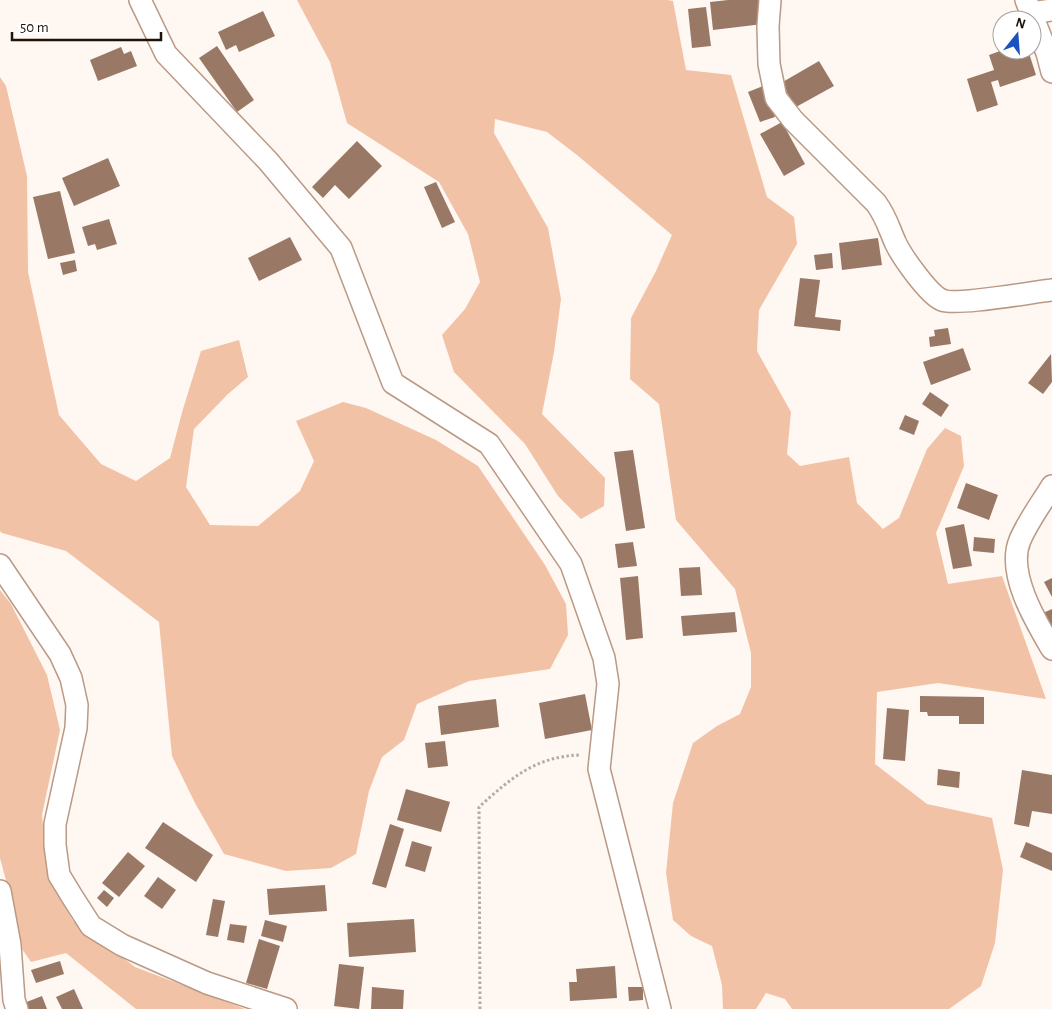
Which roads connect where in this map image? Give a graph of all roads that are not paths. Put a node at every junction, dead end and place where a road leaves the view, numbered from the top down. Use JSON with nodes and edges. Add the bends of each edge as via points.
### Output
{"nodes":[{"id":1,"x":140,"y":0,"type":"edge"},
{"id":2,"x":770,"y":0,"type":"edge"},
{"id":3,"x":1028,"y":6,"type":"edge"},
{"id":4,"x":1052,"y":10,"type":"edge"},
{"id":5,"x":1052,"y":72,"type":"edge"},
{"id":6,"x":1052,"y":290,"type":"edge"},
{"id":7,"x":1052,"y":486,"type":"edge"},
{"id":8,"x":0,"y":565,"type":"edge"},
{"id":9,"x":1052,"y":649,"type":"edge"},
{"id":10,"x":0,"y":891,"type":"edge"},
{"id":11,"x":250,"y":1003,"type":"edge"},
{"id":12,"x":17,"y":1009,"type":"edge"},
{"id":13,"x":286,"y":1009,"type":"edge"},
{"id":14,"x":660,"y":1009,"type":"edge"}],
"edges":[{"from":1,"to":14,"type":"street","via":[[166,54],[268,161],[341,248],[393,384],[489,444],[571,564],[604,658],[608,684],[599,769]]},
{"from":2,"to":6,"type":"street","via":[[769,64],[776,98],[793,120],[876,203],[886,216],[896,245],[930,293],[943,301],[959,302]]},
{"from":3,"to":4,"type":"street"},
{"from":3,"to":5,"type":"street"},
{"from":7,"to":9,"type":"street","via":[[1019,542],[1018,562],[1022,589],[1030,610]]},
{"from":8,"to":11,"type":"street","via":[[60,654],[77,705],[76,728],[55,824],[59,875],[91,926],[122,945]]},
{"from":10,"to":12,"type":"street"},
{"from":11,"to":13,"type":"street"}]}
